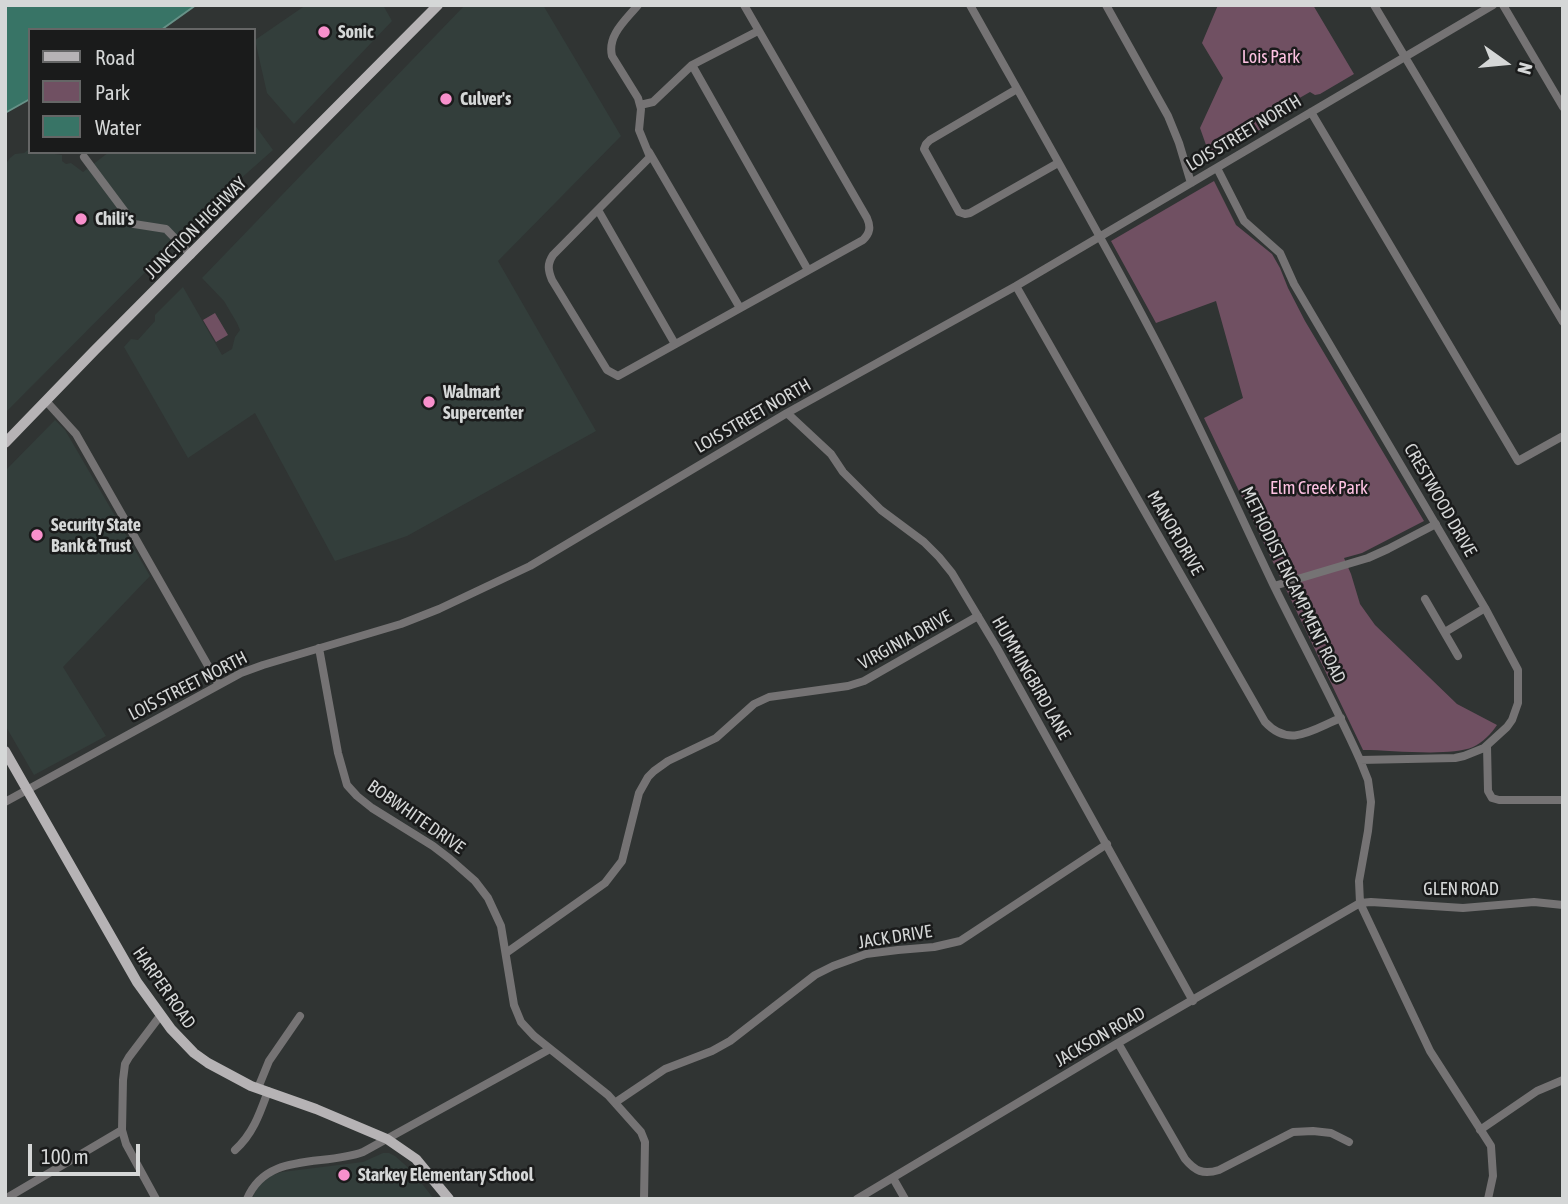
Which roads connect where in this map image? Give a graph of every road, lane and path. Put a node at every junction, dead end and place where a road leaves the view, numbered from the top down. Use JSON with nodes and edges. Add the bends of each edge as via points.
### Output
{"nodes":[{"id":1,"x":438,"y":5,"type":"edge"},
{"id":2,"x":638,"y":5,"type":"edge"},
{"id":3,"x":744,"y":5,"type":"edge"},
{"id":4,"x":970,"y":5,"type":"edge"},
{"id":5,"x":1106,"y":5,"type":"edge"},
{"id":6,"x":1374,"y":5,"type":"edge"},
{"id":7,"x":1493,"y":5,"type":"edge"},
{"id":8,"x":1503,"y":5,"type":"edge"},
{"id":9,"x":758,"y":31,"type":"junction"},
{"id":10,"x":1405,"y":58,"type":"junction"},
{"id":11,"x":692,"y":65,"type":"junction"},
{"id":12,"x":1017,"y":89,"type":"junction"},
{"id":13,"x":640,"y":105,"type":"junction"},
{"id":14,"x":1563,"y":107,"type":"edge"},
{"id":15,"x":1311,"y":112,"type":"junction"},
{"id":16,"x":648,"y":149,"type":"junction"},
{"id":17,"x":84,"y":157,"type":"dead end"},
{"id":18,"x":1058,"y":163,"type":"junction"},
{"id":19,"x":1217,"y":168,"type":"junction"},
{"id":20,"x":1191,"y":183,"type":"junction"},
{"id":21,"x":598,"y":210,"type":"junction"},
{"id":22,"x":1100,"y":236,"type":"junction"},
{"id":23,"x":191,"y":255,"type":"junction"},
{"id":24,"x":808,"y":270,"type":"junction"},
{"id":25,"x":1016,"y":286,"type":"junction"},
{"id":26,"x":740,"y":308,"type":"junction"},
{"id":27,"x":1563,"y":322,"type":"edge"},
{"id":28,"x":675,"y":344,"type":"junction"},
{"id":29,"x":46,"y":401,"type":"junction"},
{"id":30,"x":787,"y":414,"type":"junction"},
{"id":31,"x":1563,"y":436,"type":"edge"},
{"id":32,"x":5,"y":443,"type":"edge"},
{"id":33,"x":1436,"y":524,"type":"junction"},
{"id":34,"x":1274,"y":586,"type":"junction"},
{"id":35,"x":1426,"y":598,"type":"dead end"},
{"id":36,"x":1485,"y":608,"type":"junction"},
{"id":37,"x":978,"y":616,"type":"junction"},
{"id":38,"x":1445,"y":632,"type":"junction"},
{"id":39,"x":318,"y":648,"type":"junction"},
{"id":40,"x":1458,"y":656,"type":"dead end"},
{"id":41,"x":219,"y":685,"type":"junction"},
{"id":42,"x":1340,"y":718,"type":"junction"},
{"id":43,"x":1487,"y":746,"type":"junction"},
{"id":44,"x":5,"y":751,"type":"edge"},
{"id":45,"x":1360,"y":760,"type":"junction"},
{"id":46,"x":28,"y":790,"type":"junction"},
{"id":47,"x":1563,"y":800,"type":"edge"},
{"id":48,"x":5,"y":803,"type":"edge"},
{"id":49,"x":1107,"y":844,"type":"junction"},
{"id":50,"x":1360,"y":904,"type":"junction"},
{"id":51,"x":1563,"y":905,"type":"edge"},
{"id":52,"x":506,"y":953,"type":"junction"},
{"id":53,"x":1193,"y":1001,"type":"junction"},
{"id":54,"x":160,"y":1016,"type":"junction"},
{"id":55,"x":300,"y":1016,"type":"dead end"},
{"id":56,"x":1118,"y":1043,"type":"junction"},
{"id":57,"x":550,"y":1049,"type":"junction"},
{"id":58,"x":1563,"y":1080,"type":"edge"},
{"id":59,"x":263,"y":1090,"type":"junction"},
{"id":60,"x":616,"y":1102,"type":"junction"},
{"id":61,"x":122,"y":1130,"type":"junction"},
{"id":62,"x":1480,"y":1130,"type":"junction"},
{"id":63,"x":387,"y":1139,"type":"junction"},
{"id":64,"x":1349,"y":1142,"type":"dead end"},
{"id":65,"x":235,"y":1150,"type":"dead end"},
{"id":66,"x":893,"y":1178,"type":"junction"},
{"id":67,"x":5,"y":1199,"type":"edge"},
{"id":68,"x":156,"y":1199,"type":"edge"},
{"id":69,"x":247,"y":1199,"type":"edge"},
{"id":70,"x":449,"y":1199,"type":"edge"},
{"id":71,"x":645,"y":1199,"type":"edge"},
{"id":72,"x":857,"y":1199,"type":"edge"},
{"id":73,"x":905,"y":1199,"type":"edge"},
{"id":74,"x":1488,"y":1199,"type":"edge"}],
"edges":[{"from":1,"to":23,"type":"main road","name":"JUNCTION HIGHWAY"},
{"from":2,"to":13,"type":"street","via":[[615,33],[611,48]]},
{"from":3,"to":9,"type":"street"},
{"from":4,"to":12,"type":"street","name":"METHODIST ENCAMPMENT ROAD"},
{"from":5,"to":20,"type":"street","via":[[1168,116]]},
{"from":6,"to":10,"type":"street"},
{"from":7,"to":10,"type":"street","name":"LOIS STREET NORTH"},
{"from":8,"to":14,"type":"street"},
{"from":9,"to":11,"type":"street"},
{"from":9,"to":24,"type":"street","via":[[870,230]]},
{"from":10,"to":15,"type":"street","name":"LOIS STREET NORTH"},
{"from":10,"to":27,"type":"street"},
{"from":11,"to":13,"type":"street","via":[[653,102]]},
{"from":11,"to":24,"type":"street"},
{"from":12,"to":18,"type":"street","name":"METHODIST ENCAMPMENT ROAD"},
{"from":12,"to":18,"type":"street","via":[[930,140],[924,149],[959,212],[965,214]]},
{"from":13,"to":16,"type":"street","via":[[639,130]]},
{"from":15,"to":19,"type":"street","name":"LOIS STREET NORTH"},
{"from":15,"to":31,"type":"street","via":[[1518,461]]},
{"from":16,"to":21,"type":"street","via":[[650,158]]},
{"from":16,"to":26,"type":"street"},
{"from":17,"to":23,"type":"street","via":[[134,224],[166,229]]},
{"from":18,"to":22,"type":"street","name":"METHODIST ENCAMPMENT ROAD"},
{"from":19,"to":20,"type":"street","name":"LOIS STREET NORTH"},
{"from":19,"to":33,"type":"street","name":"CRESTWOOD DRIVE","via":[[1244,221],[1280,253]]},
{"from":20,"to":22,"type":"street","name":"LOIS STREET NORTH"},
{"from":21,"to":28,"type":"street"},
{"from":21,"to":28,"type":"street","via":[[550,259],[552,280],[607,370],[618,376]]},
{"from":22,"to":25,"type":"street","name":"LOIS STREET NORTH"},
{"from":22,"to":34,"type":"street","name":"METHODIST ENCAMPMENT ROAD"},
{"from":23,"to":29,"type":"main road","name":"JUNCTION HIGHWAY"},
{"from":24,"to":26,"type":"street"},
{"from":25,"to":30,"type":"street","name":"LOIS STREET NORTH"},
{"from":25,"to":42,"type":"street","name":"MANOR DRIVE","via":[[1265,722],[1286,736]]},
{"from":26,"to":28,"type":"street"},
{"from":29,"to":32,"type":"main road","name":"JUNCTION HIGHWAY"},
{"from":29,"to":41,"type":"street","via":[[76,434]]},
{"from":30,"to":37,"type":"street","name":"HUMMINGBIRD LANE","via":[[881,510],[939,556]]},
{"from":30,"to":39,"type":"street","name":"LOIS STREET NORTH","via":[[530,566],[422,616]]},
{"from":33,"to":34,"type":"street","via":[[1368,558]]},
{"from":33,"to":36,"type":"street","name":"CRESTWOOD DRIVE"},
{"from":34,"to":42,"type":"street","name":"METHODIST ENCAMPMENT ROAD"},
{"from":35,"to":38,"type":"street"},
{"from":36,"to":38,"type":"street"},
{"from":36,"to":43,"type":"street","name":"CRESTWOOD DRIVE","via":[[1518,670],[1519,688],[1512,720]]},
{"from":37,"to":49,"type":"street","name":"HUMMINGBIRD LANE"},
{"from":37,"to":52,"type":"street","name":"VIRGINIA DRIVE","via":[[864,681],[761,700],[716,738],[661,765],[639,793],[622,861],[606,883]]},
{"from":38,"to":40,"type":"street"},
{"from":39,"to":41,"type":"street","name":"LOIS STREET NORTH","via":[[251,669]]},
{"from":39,"to":52,"type":"street","name":"BOBWHITE DRIVE","via":[[347,785],[475,881],[498,916]]},
{"from":41,"to":46,"type":"street","name":"LOIS STREET NORTH"},
{"from":42,"to":45,"type":"street","name":"METHODIST ENCAMPMENT ROAD"},
{"from":43,"to":45,"type":"street","name":"CRESTWOOD DRIVE","via":[[1455,758]]},
{"from":43,"to":47,"type":"street","via":[[1492,797]]},
{"from":44,"to":46,"type":"main road","name":"HARPER ROAD"},
{"from":45,"to":50,"type":"street","name":"METHODIST ENCAMPMENT ROAD","via":[[1371,802]]},
{"from":46,"to":48,"type":"street","name":"LOIS STREET NORTH"},
{"from":46,"to":54,"type":"main road","name":"HARPER ROAD"},
{"from":49,"to":53,"type":"street","name":"HUMMINGBIRD LANE"},
{"from":49,"to":60,"type":"street","name":"JACK DRIVE","via":[[960,941],[866,954],[814,975],[730,1041],[665,1069]]},
{"from":50,"to":51,"type":"street","name":"GLEN ROAD"},
{"from":50,"to":53,"type":"street","name":"JACKSON ROAD"},
{"from":50,"to":62,"type":"street","name":"METHODIST ENCAMPMENT ROAD","via":[[1430,1051]]},
{"from":52,"to":57,"type":"street","name":"BOBWHITE DRIVE","via":[[516,1012]]},
{"from":53,"to":56,"type":"street","name":"JACKSON ROAD"},
{"from":54,"to":59,"type":"main road","name":"HARPER ROAD","via":[[194,1053]]},
{"from":54,"to":61,"type":"street","via":[[125,1064]]},
{"from":55,"to":59,"type":"street","via":[[269,1061]]},
{"from":56,"to":64,"type":"street","via":[[1185,1159],[1199,1172],[1219,1170],[1293,1132],[1331,1133]]},
{"from":56,"to":66,"type":"street","name":"JACKSON ROAD"},
{"from":57,"to":60,"type":"street","name":"BOBWHITE DRIVE"},
{"from":57,"to":63,"type":"street"},
{"from":58,"to":62,"type":"street","via":[[1537,1091]]},
{"from":59,"to":63,"type":"main road","name":"HARPER ROAD"},
{"from":59,"to":65,"type":"street","via":[[252,1129]]},
{"from":60,"to":71,"type":"street","name":"BOBWHITE DRIVE","via":[[645,1142]]},
{"from":61,"to":67,"type":"street"},
{"from":61,"to":68,"type":"street"},
{"from":62,"to":74,"type":"street","name":"METHODIST ENCAMPMENT ROAD","via":[[1490,1146],[1493,1175]]},
{"from":63,"to":69,"type":"street","via":[[358,1154],[276,1169],[260,1178]]},
{"from":63,"to":70,"type":"main road","name":"HARPER ROAD","via":[[416,1159]]},
{"from":66,"to":72,"type":"street","name":"JACKSON ROAD"},
{"from":66,"to":73,"type":"street"}]}
